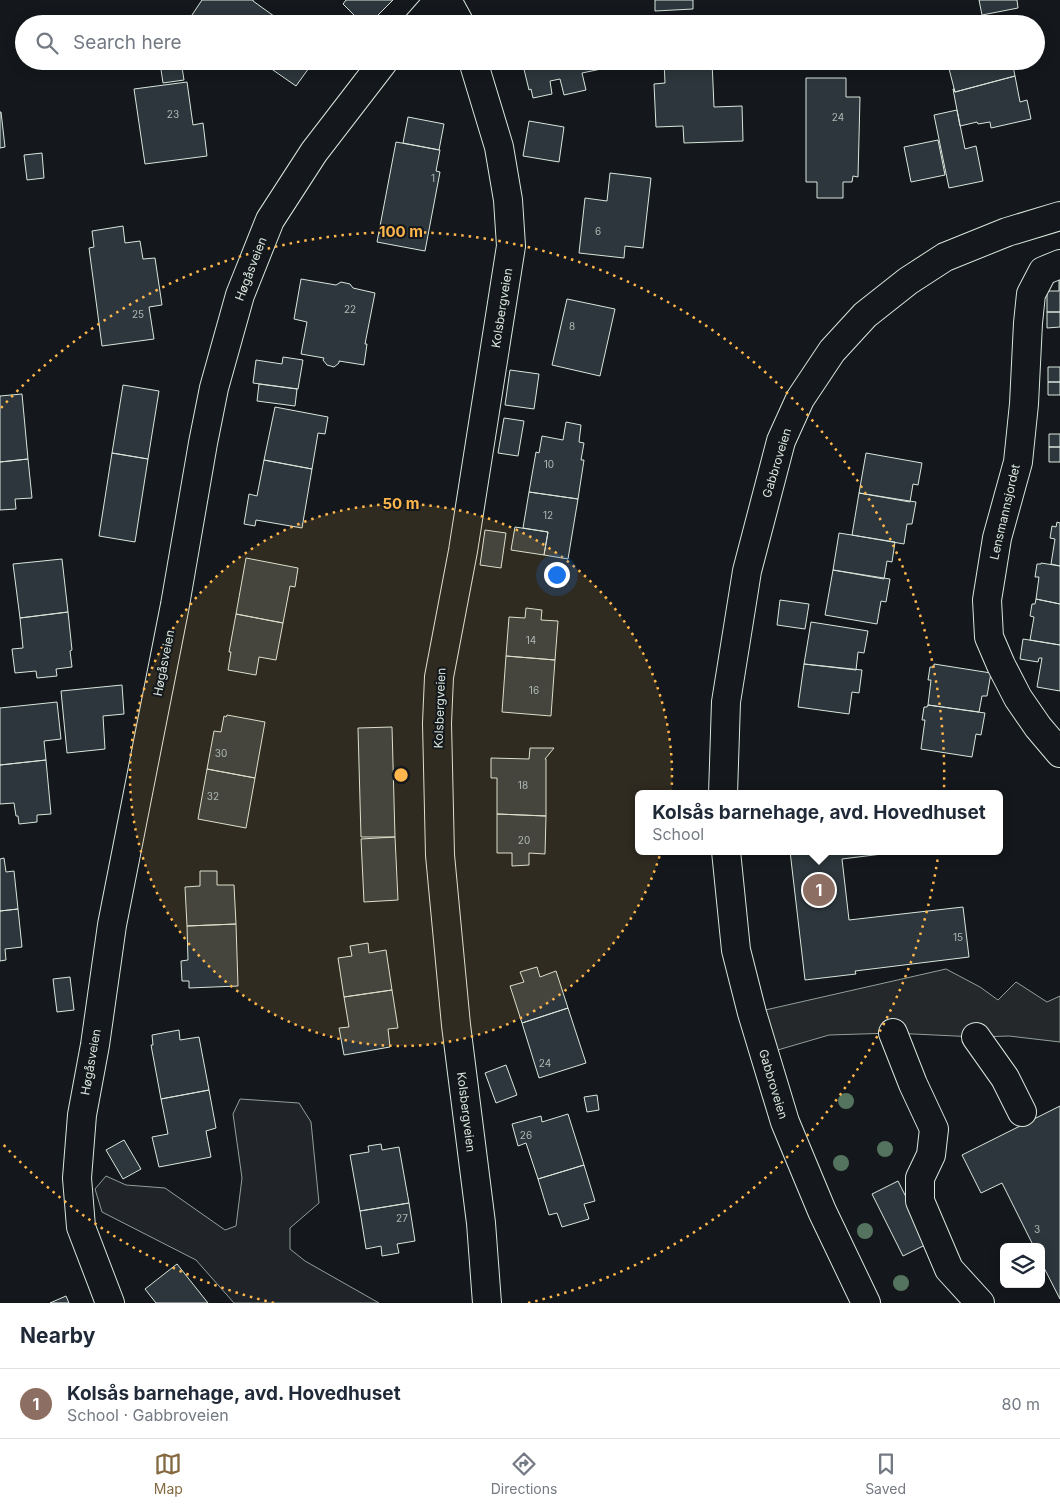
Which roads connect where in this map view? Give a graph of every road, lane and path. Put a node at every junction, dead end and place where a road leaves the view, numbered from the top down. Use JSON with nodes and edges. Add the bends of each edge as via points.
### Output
{"nodes":[{"id":1,"x":439,"y":0,"type":"edge"},
{"id":2,"x":446,"y":0,"type":"edge"},
{"id":3,"x":426,"y":15,"type":"edge"},
{"id":4,"x":455,"y":15,"type":"edge"},
{"id":5,"x":377,"y":70,"type":"edge"},
{"id":6,"x":476,"y":70,"type":"edge"},
{"id":7,"x":1060,"y":216,"type":"edge"},
{"id":8,"x":1060,"y":264,"type":"edge"},
{"id":9,"x":1060,"y":753,"type":"edge"},
{"id":10,"x":723,"y":790,"type":"edge"},
{"id":11,"x":726,"y":855,"type":"edge"},
{"id":12,"x":893,"y":1033,"type":"dead end"},
{"id":13,"x":976,"y":1037,"type":"dead end"},
{"id":14,"x":1022,"y":1112,"type":"dead end"},
{"id":15,"x":110,"y":1303,"type":"edge"},
{"id":16,"x":487,"y":1303,"type":"edge"},
{"id":17,"x":866,"y":1303,"type":"edge"},
{"id":18,"x":980,"y":1303,"type":"edge"}],
"edges":[{"from":1,"to":3,"type":"street"},
{"from":2,"to":4,"type":"street"},
{"from":5,"to":15,"type":"street","name":"Høgåsveien","via":[[314,152],[270,220],[240,295],[214,388],[112,925],[82,1115],[77,1178],[81,1227]]},
{"from":6,"to":16,"type":"street","name":"Kolsbergveien","via":[[499,146],[512,246],[463,551],[439,677],[437,723],[440,855]]},
{"from":7,"to":10,"type":"street","name":"Gabbroveien","via":[[1007,232],[945,257],[908,281],[865,315],[832,351],[800,399],[781,441],[748,572],[726,702]]},
{"from":8,"to":9,"type":"street","name":"Lensmannsjordet","via":[[1043,271],[1031,294],[1018,462],[997,538],[987,600],[989,637],[1001,665],[1018,698]]},
{"from":11,"to":17,"type":"street","name":"Gabbroveien","via":[[736,950],[782,1113],[822,1211]]},
{"from":12,"to":18,"type":"street","via":[[934,1129],[931,1155],[920,1178],[920,1201],[949,1269]]},
{"from":13,"to":14,"type":"street","via":[[1005,1078]]}]}
